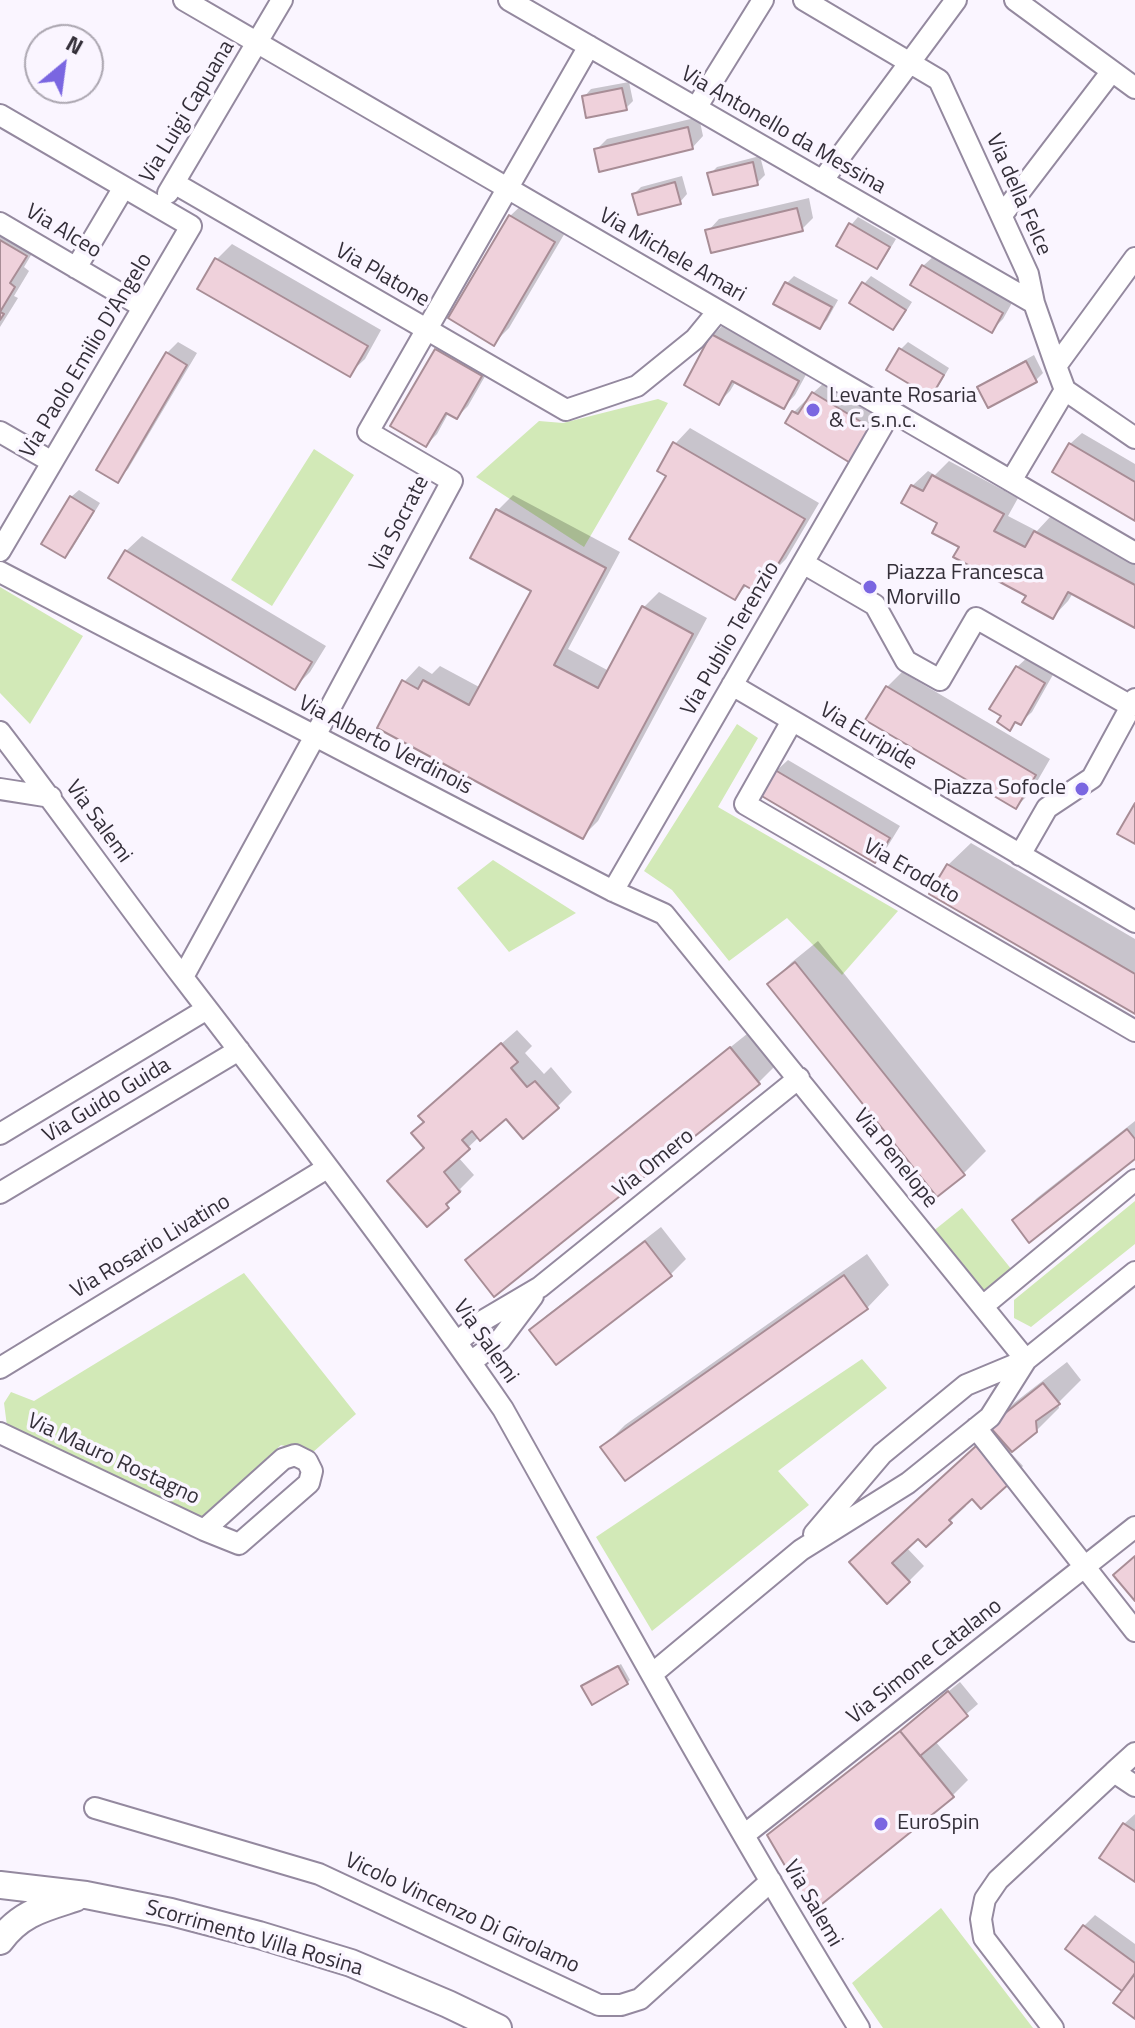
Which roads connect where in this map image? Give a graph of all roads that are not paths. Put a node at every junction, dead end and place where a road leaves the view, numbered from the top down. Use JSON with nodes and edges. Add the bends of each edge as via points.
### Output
{"nodes":[{"id":1,"x":282,"y":0,"type":"edge"},
{"id":2,"x":509,"y":0,"type":"edge"},
{"id":3,"x":763,"y":0,"type":"edge"},
{"id":4,"x":804,"y":0,"type":"edge"},
{"id":5,"x":956,"y":0,"type":"edge"},
{"id":6,"x":1015,"y":0,"type":"edge"},
{"id":7,"x":197,"y":3,"type":"edge"},
{"id":8,"x":257,"y":43,"type":"junction"},
{"id":9,"x":589,"y":46,"type":"junction"},
{"id":10,"x":910,"y":63,"type":"junction"},
{"id":11,"x":1112,"y":71,"type":"junction"},
{"id":12,"x":1135,"y":88,"type":"edge"},
{"id":13,"x":696,"y":108,"type":"junction"},
{"id":14,"x":0,"y":115,"type":"edge"},
{"id":15,"x":822,"y":181,"type":"junction"},
{"id":16,"x":174,"y":183,"type":"junction"},
{"id":17,"x":124,"y":187,"type":"junction"},
{"id":18,"x":506,"y":188,"type":"junction"},
{"id":19,"x":159,"y":208,"type":"junction"},
{"id":20,"x":1002,"y":215,"type":"junction"},
{"id":21,"x":0,"y":223,"type":"edge"},
{"id":22,"x":1135,"y":258,"type":"edge"},
{"id":23,"x":76,"y":268,"type":"junction"},
{"id":24,"x":1034,"y":303,"type":"junction"},
{"id":25,"x":143,"y":307,"type":"junction"},
{"id":26,"x":718,"y":311,"type":"junction"},
{"id":27,"x":426,"y":329,"type":"junction"},
{"id":28,"x":1056,"y":366,"type":"junction"},
{"id":29,"x":1065,"y":390,"type":"junction"},
{"id":30,"x":891,"y":411,"type":"junction"},
{"id":31,"x":0,"y":432,"type":"edge"},
{"id":32,"x":1133,"y":432,"type":"edge"},
{"id":33,"x":52,"y":462,"type":"junction"},
{"id":34,"x":1011,"y":481,"type":"junction"},
{"id":35,"x":0,"y":551,"type":"edge"},
{"id":36,"x":1135,"y":553,"type":"edge"},
{"id":37,"x":803,"y":563,"type":"junction"},
{"id":38,"x":0,"y":572,"type":"edge"},
{"id":39,"x":732,"y":685,"type":"junction"},
{"id":40,"x":1133,"y":703,"type":"edge"},
{"id":41,"x":792,"y":721,"type":"junction"},
{"id":42,"x":0,"y":732,"type":"edge"},
{"id":43,"x":315,"y":736,"type":"junction"},
{"id":44,"x":0,"y":789,"type":"edge"},
{"id":45,"x":51,"y":797,"type":"junction"},
{"id":46,"x":1020,"y":855,"type":"junction"},
{"id":47,"x":613,"y":891,"type":"junction"},
{"id":48,"x":1135,"y":922,"type":"edge"},
{"id":49,"x":183,"y":977,"type":"junction"},
{"id":50,"x":726,"y":988,"type":"joint"},
{"id":51,"x":207,"y":1009,"type":"junction"},
{"id":52,"x":1135,"y":1031,"type":"edge"},
{"id":53,"x":239,"y":1050,"type":"junction"},
{"id":54,"x":799,"y":1078,"type":"junction"},
{"id":55,"x":0,"y":1134,"type":"edge"},
{"id":56,"x":327,"y":1168,"type":"junction"},
{"id":57,"x":1135,"y":1180,"type":"edge"},
{"id":58,"x":0,"y":1193,"type":"edge"},
{"id":59,"x":1135,"y":1272,"type":"edge"},
{"id":60,"x":540,"y":1287,"type":"junction"},
{"id":61,"x":983,"y":1306,"type":"junction"},
{"id":62,"x":457,"y":1342,"type":"junction"},
{"id":63,"x":1026,"y":1360,"type":"junction"},
{"id":64,"x":471,"y":1362,"type":"junction"},
{"id":65,"x":0,"y":1368,"type":"edge"},
{"id":66,"x":976,"y":1428,"type":"junction"},
{"id":67,"x":0,"y":1433,"type":"edge"},
{"id":68,"x":1135,"y":1527,"type":"edge"},
{"id":69,"x":204,"y":1530,"type":"junction"},
{"id":70,"x":801,"y":1550,"type":"junction"},
{"id":71,"x":1084,"y":1567,"type":"junction"},
{"id":72,"x":1135,"y":1631,"type":"edge"},
{"id":73,"x":652,"y":1674,"type":"junction"},
{"id":74,"x":1135,"y":1753,"type":"edge"},
{"id":75,"x":1114,"y":1772,"type":"junction"},
{"id":76,"x":1135,"y":1786,"type":"edge"},
{"id":77,"x":95,"y":1808,"type":"dead end"},
{"id":78,"x":744,"y":1835,"type":"junction"},
{"id":79,"x":771,"y":1881,"type":"junction"},
{"id":80,"x":0,"y":1885,"type":"edge"},
{"id":81,"x":86,"y":1895,"type":"junction"},
{"id":82,"x":0,"y":1941,"type":"edge"},
{"id":83,"x":498,"y":2028,"type":"edge"},
{"id":84,"x":859,"y":2028,"type":"edge"},
{"id":85,"x":1053,"y":2028,"type":"edge"}],
"edges":[{"from":1,"to":8,"type":"street","name":"Via Luigi Capuana"},
{"from":2,"to":9,"type":"street","name":"Via Antonello da Messina"},
{"from":3,"to":13,"type":"street"},
{"from":4,"to":10,"type":"street","name":"Via della Felce"},
{"from":5,"to":10,"type":"street"},
{"from":6,"to":11,"type":"street"},
{"from":7,"to":8,"type":"street","name":"Via Michele Amari"},
{"from":8,"to":16,"type":"street","name":"Via Luigi Capuana"},
{"from":8,"to":18,"type":"street","name":"Via Michele Amari"},
{"from":9,"to":13,"type":"street","name":"Via Antonello da Messina"},
{"from":9,"to":18,"type":"street","name":"Via Socrate"},
{"from":10,"to":15,"type":"street"},
{"from":10,"to":20,"type":"street","name":"Via della Felce","via":[[939,80]]},
{"from":11,"to":12,"type":"street"},
{"from":11,"to":20,"type":"street"},
{"from":13,"to":15,"type":"street","name":"Via Antonello da Messina"},
{"from":14,"to":17,"type":"street"},
{"from":15,"to":24,"type":"street","name":"Via Antonello da Messina"},
{"from":16,"to":19,"type":"street","name":"Via Luigi Capuana"},
{"from":16,"to":27,"type":"street","name":"Via Platone"},
{"from":17,"to":19,"type":"street"},
{"from":17,"to":23,"type":"street","name":"Via Luigi Capuana"},
{"from":18,"to":26,"type":"street","name":"Via Michele Amari"},
{"from":18,"to":27,"type":"street","name":"Via Socrate"},
{"from":19,"to":25,"type":"street","name":"Via Paolo Emilio D'Angelo","via":[[191,226]]},
{"from":20,"to":24,"type":"street","name":"Via della Felce","via":[[1028,274]]},
{"from":21,"to":23,"type":"street","name":"Via Alceo"},
{"from":22,"to":28,"type":"street"},
{"from":23,"to":25,"type":"street","name":"Via Alceo"},
{"from":24,"to":28,"type":"street","name":"Via della Felce"},
{"from":25,"to":33,"type":"street","name":"Via Paolo Emilio D'Angelo"},
{"from":26,"to":27,"type":"street","name":"Via Platone","via":[[695,339],[637,386],[566,410]]},
{"from":26,"to":30,"type":"street","name":"Via Michele Amari"},
{"from":27,"to":43,"type":"street","name":"Via Socrate","via":[[368,432],[452,481]]},
{"from":28,"to":29,"type":"street","name":"Via della Felce"},
{"from":29,"to":32,"type":"street"},
{"from":29,"to":34,"type":"street"},
{"from":30,"to":34,"type":"street","name":"Via Michele Amari"},
{"from":30,"to":37,"type":"street","name":"Via Publio Terenzio"},
{"from":31,"to":33,"type":"street"},
{"from":33,"to":35,"type":"street","name":"Via Paolo Emilio D'Angelo"},
{"from":34,"to":36,"type":"street","name":"Via Michele Amari"},
{"from":37,"to":39,"type":"street","name":"Via Publio Terenzio"},
{"from":37,"to":40,"type":"street","via":[[875,605],[906,661],[940,680],[976,618]]},
{"from":38,"to":43,"type":"street","name":"Via Alberto Verdinois"},
{"from":39,"to":41,"type":"street","name":"Via Euripide"},
{"from":39,"to":47,"type":"street","name":"Via Publio Terenzio"},
{"from":40,"to":46,"type":"street","via":[[1092,778],[1047,808]]},
{"from":41,"to":46,"type":"street","name":"Via Euripide"},
{"from":41,"to":52,"type":"street","name":"Via Erodoto","via":[[745,804]]},
{"from":42,"to":45,"type":"street","name":"Via Salemi"},
{"from":43,"to":47,"type":"street","name":"Via Alberto Verdinois"},
{"from":43,"to":49,"type":"street","name":"Via Socrate"},
{"from":44,"to":45,"type":"street"},
{"from":45,"to":49,"type":"street","name":"Via Salemi"},
{"from":46,"to":48,"type":"street","name":"Via Euripide"},
{"from":47,"to":50,"type":"street","name":"Via Alberto Verdinois","via":[[664,914]]},
{"from":49,"to":51,"type":"street","name":"Via Salemi"},
{"from":50,"to":54,"type":"street","name":"Via Penelope"},
{"from":51,"to":53,"type":"street","name":"Via Salemi"},
{"from":51,"to":55,"type":"street","name":"Via Guido Guida"},
{"from":53,"to":56,"type":"street","name":"Via Salemi"},
{"from":53,"to":58,"type":"street","name":"Via Guido Guida"},
{"from":54,"to":60,"type":"street","name":"Via Omero"},
{"from":54,"to":61,"type":"street","name":"Via Penelope"},
{"from":56,"to":62,"type":"street","name":"Via Salemi"},
{"from":56,"to":65,"type":"street","name":"Via Rosario Livatino"},
{"from":57,"to":61,"type":"street"},
{"from":59,"to":63,"type":"street"},
{"from":60,"to":62,"type":"street"},
{"from":60,"to":64,"type":"street","via":[[500,1340]]},
{"from":61,"to":63,"type":"street","name":"Via Penelope"},
{"from":62,"to":64,"type":"street","name":"Via Salemi"},
{"from":63,"to":66,"type":"street","via":[[990,1417]]},
{"from":63,"to":70,"type":"street","via":[[966,1385],[882,1454]]},
{"from":64,"to":73,"type":"street","name":"Via Salemi","via":[[503,1409]]},
{"from":66,"to":70,"type":"street","via":[[908,1483]]},
{"from":66,"to":71,"type":"street"},
{"from":67,"to":69,"type":"street","name":"Via Mauro Rostagno"},
{"from":68,"to":71,"type":"street","name":"Via Simone Catalano"},
{"from":69,"to":69,"type":"street","name":"Via Mauro Rostagno","via":[[239,1544],[309,1483],[312,1471],[307,1461],[295,1455],[283,1459]]},
{"from":70,"to":73,"type":"street"},
{"from":71,"to":72,"type":"street"},
{"from":71,"to":78,"type":"street","name":"Via Simone Catalano"},
{"from":73,"to":78,"type":"street","name":"Via Salemi"},
{"from":74,"to":75,"type":"street"},
{"from":75,"to":76,"type":"street"},
{"from":75,"to":85,"type":"street","via":[[998,1880],[985,1899],[984,1938]]},
{"from":77,"to":79,"type":"street","name":"Vicolo Vincenzo Di Girolamo","via":[[319,1874],[599,2005],[640,1999]]},
{"from":78,"to":79,"type":"street","name":"Via Salemi"},
{"from":79,"to":84,"type":"street","name":"Via Salemi"},
{"from":80,"to":81,"type":"main road","name":"Scorrimento Villa Rosina"},
{"from":81,"to":82,"type":"main road","via":[[37,1911],[11,1926]]},
{"from":81,"to":83,"type":"main road","name":"Scorrimento Villa Rosina","via":[[186,1916],[351,1963]]}]}
